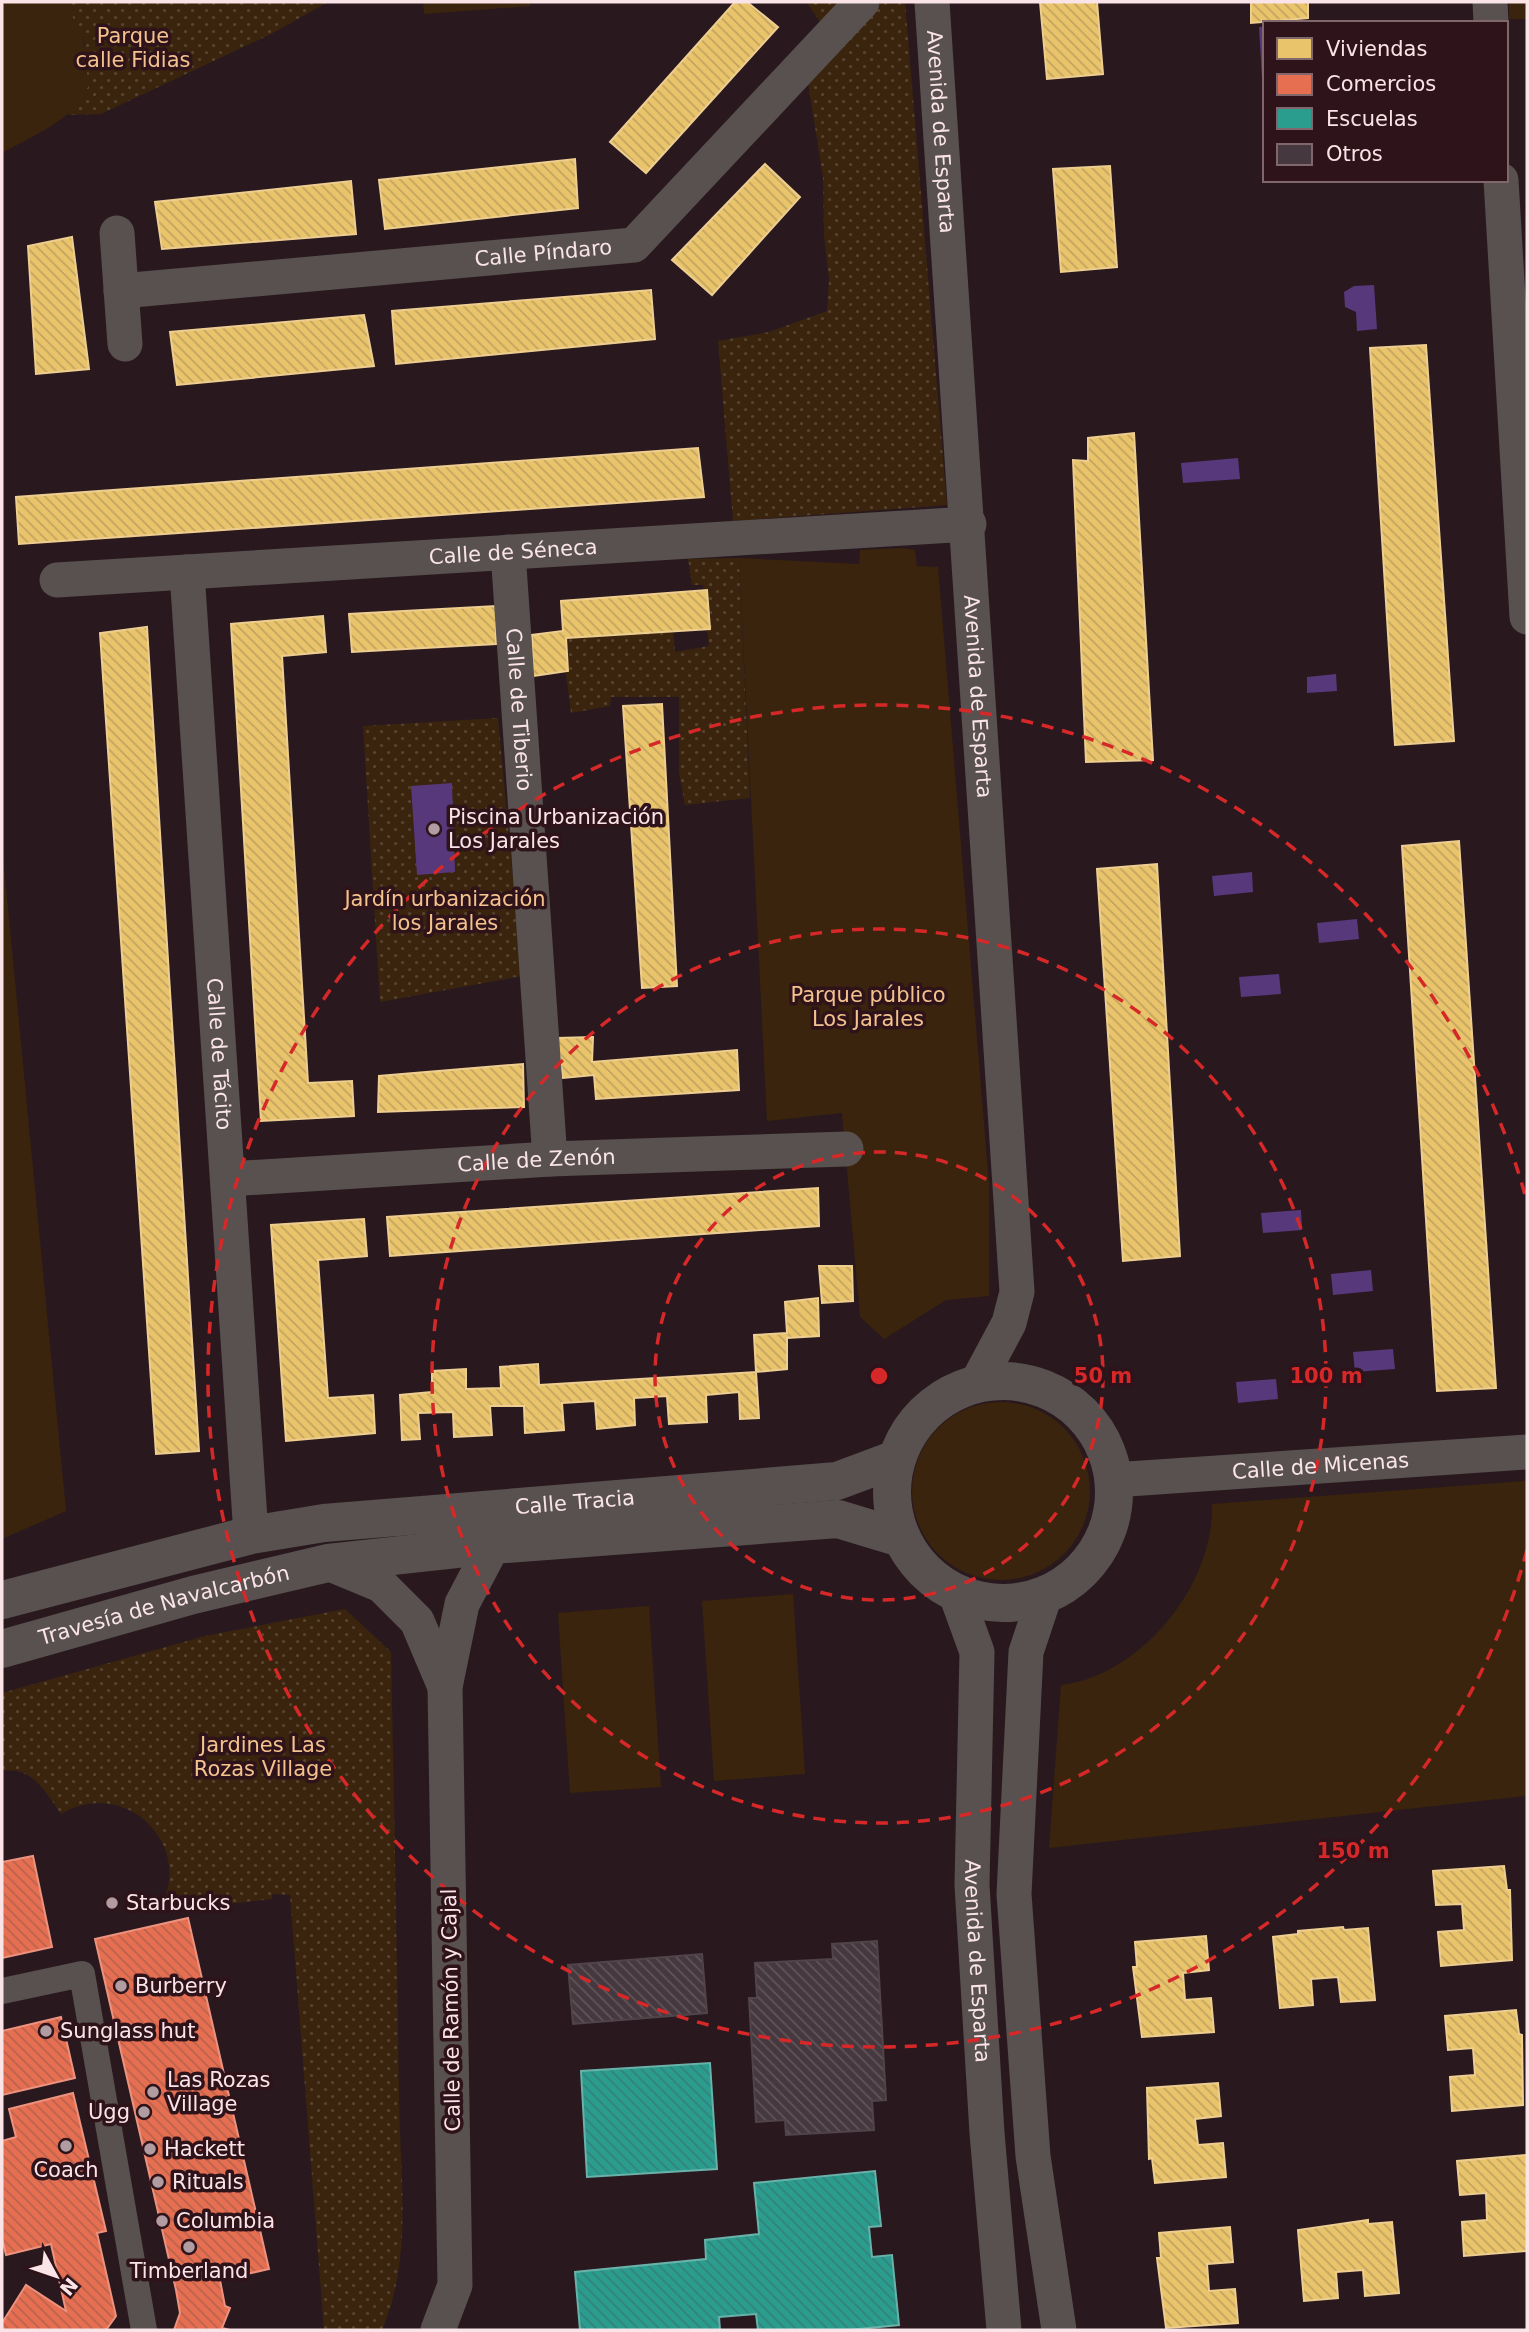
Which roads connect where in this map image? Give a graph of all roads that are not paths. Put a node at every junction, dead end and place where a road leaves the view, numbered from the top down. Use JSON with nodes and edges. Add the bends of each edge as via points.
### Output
{"nodes":[{"id":1,"x":862,"y":2,"type":"edge"},
{"id":2,"x":932,"y":2,"type":"edge"},
{"id":3,"x":1490,"y":2,"type":"edge"},
{"id":4,"x":1491,"y":21,"type":"edge"},
{"id":5,"x":1501,"y":182,"type":"edge"},
{"id":6,"x":117,"y":233,"type":"dead end"},
{"id":7,"x":121,"y":291,"type":"junction"},
{"id":8,"x":125,"y":344,"type":"dead end"},
{"id":9,"x":969,"y":524,"type":"junction"},
{"id":10,"x":508,"y":552,"type":"junction"},
{"id":11,"x":187,"y":572,"type":"junction"},
{"id":12,"x":57,"y":580,"type":"dead end"},
{"id":13,"x":1527,"y":617,"type":"edge"},
{"id":14,"x":846,"y":1149,"type":"dead end"},
{"id":15,"x":550,"y":1159,"type":"junction"},
{"id":16,"x":229,"y":1180,"type":"junction"},
{"id":17,"x":977,"y":1383,"type":"junction"},
{"id":18,"x":1527,"y":1452,"type":"edge"},
{"id":19,"x":896,"y":1459,"type":"junction"},
{"id":20,"x":1114,"y":1480,"type":"junction"},
{"id":21,"x":251,"y":1535,"type":"junction"},
{"id":22,"x":901,"y":1538,"type":"junction"},
{"id":23,"x":493,"y":1545,"type":"junction"},
{"id":24,"x":328,"y":1563,"type":"junction"},
{"id":25,"x":956,"y":1594,"type":"junction"},
{"id":26,"x":1045,"y":1595,"type":"junction"},
{"id":27,"x":2,"y":1600,"type":"edge"},
{"id":28,"x":2,"y":1649,"type":"edge"},
{"id":29,"x":445,"y":1687,"type":"junction"},
{"id":30,"x":2,"y":1992,"type":"edge"},
{"id":31,"x":144,"y":2330,"type":"edge"},
{"id":32,"x":438,"y":2330,"type":"edge"},
{"id":33,"x":1004,"y":2330,"type":"edge"},
{"id":34,"x":1059,"y":2330,"type":"edge"}],
"edges":[{"from":1,"to":7,"type":"street","name":"Calle Píndaro","via":[[634,245]]},
{"from":2,"to":9,"type":"street","name":"Avenida de Esparta"},
{"from":3,"to":4,"type":"street"},
{"from":5,"to":13,"type":"street"},
{"from":6,"to":7,"type":"street"},
{"from":7,"to":8,"type":"street"},
{"from":9,"to":10,"type":"street","name":"Calle de Séneca"},
{"from":9,"to":17,"type":"street","name":"Avenida de Esparta","via":[[1017,1292],[1009,1323]]},
{"from":10,"to":11,"type":"street","name":"Calle de Séneca"},
{"from":10,"to":15,"type":"street","name":"Calle de Tiberio"},
{"from":11,"to":12,"type":"street","name":"Calle de Séneca"},
{"from":11,"to":16,"type":"street","name":"Calle de Tácito"},
{"from":14,"to":15,"type":"street","name":"Calle de Zenón"},
{"from":15,"to":16,"type":"street","name":"Calle de Zenón"},
{"from":16,"to":21,"type":"street","name":"Calle de Tácito"},
{"from":17,"to":19,"type":"street","via":[[926,1411],[908,1433]]},
{"from":17,"to":20,"type":"street","via":[[1039,1386],[1067,1400],[1090,1422],[1106,1449]]},
{"from":18,"to":20,"type":"street","name":"Calle de Micenas"},
{"from":19,"to":21,"type":"street","name":"Calle Tracia","via":[[837,1481],[324,1523]]},
{"from":19,"to":22,"type":"street","via":[[891,1499]]},
{"from":20,"to":26,"type":"street","via":[[1114,1504],[1098,1549],[1084,1568]]},
{"from":21,"to":27,"type":"street"},
{"from":22,"to":23,"type":"street","name":"Calle Tracia","via":[[838,1520]]},
{"from":22,"to":25,"type":"street","via":[[923,1571]]},
{"from":23,"to":24,"type":"street","name":"Calle Tracia"},
{"from":23,"to":29,"type":"street","name":"Calle de Ramón y Cajal","via":[[462,1604]]},
{"from":24,"to":28,"type":"street","name":"Travesía de Navalcarbón"},
{"from":24,"to":29,"type":"street","name":"Calle de Ramón y Cajal","via":[[381,1584],[417,1621]]},
{"from":25,"to":26,"type":"street","via":[[985,1602],[1016,1603]]},
{"from":25,"to":33,"type":"street","name":"Avenida de Esparta","via":[[977,1652],[972,1885]]},
{"from":26,"to":34,"type":"street","name":"Avenida de Esparta","via":[[1026,1652],[1014,1894],[1033,2156]]},
{"from":29,"to":32,"type":"street","name":"Calle de Ramón y Cajal","via":[[455,2285]]},
{"from":30,"to":31,"type":"street","via":[[82,1974]]}]}
